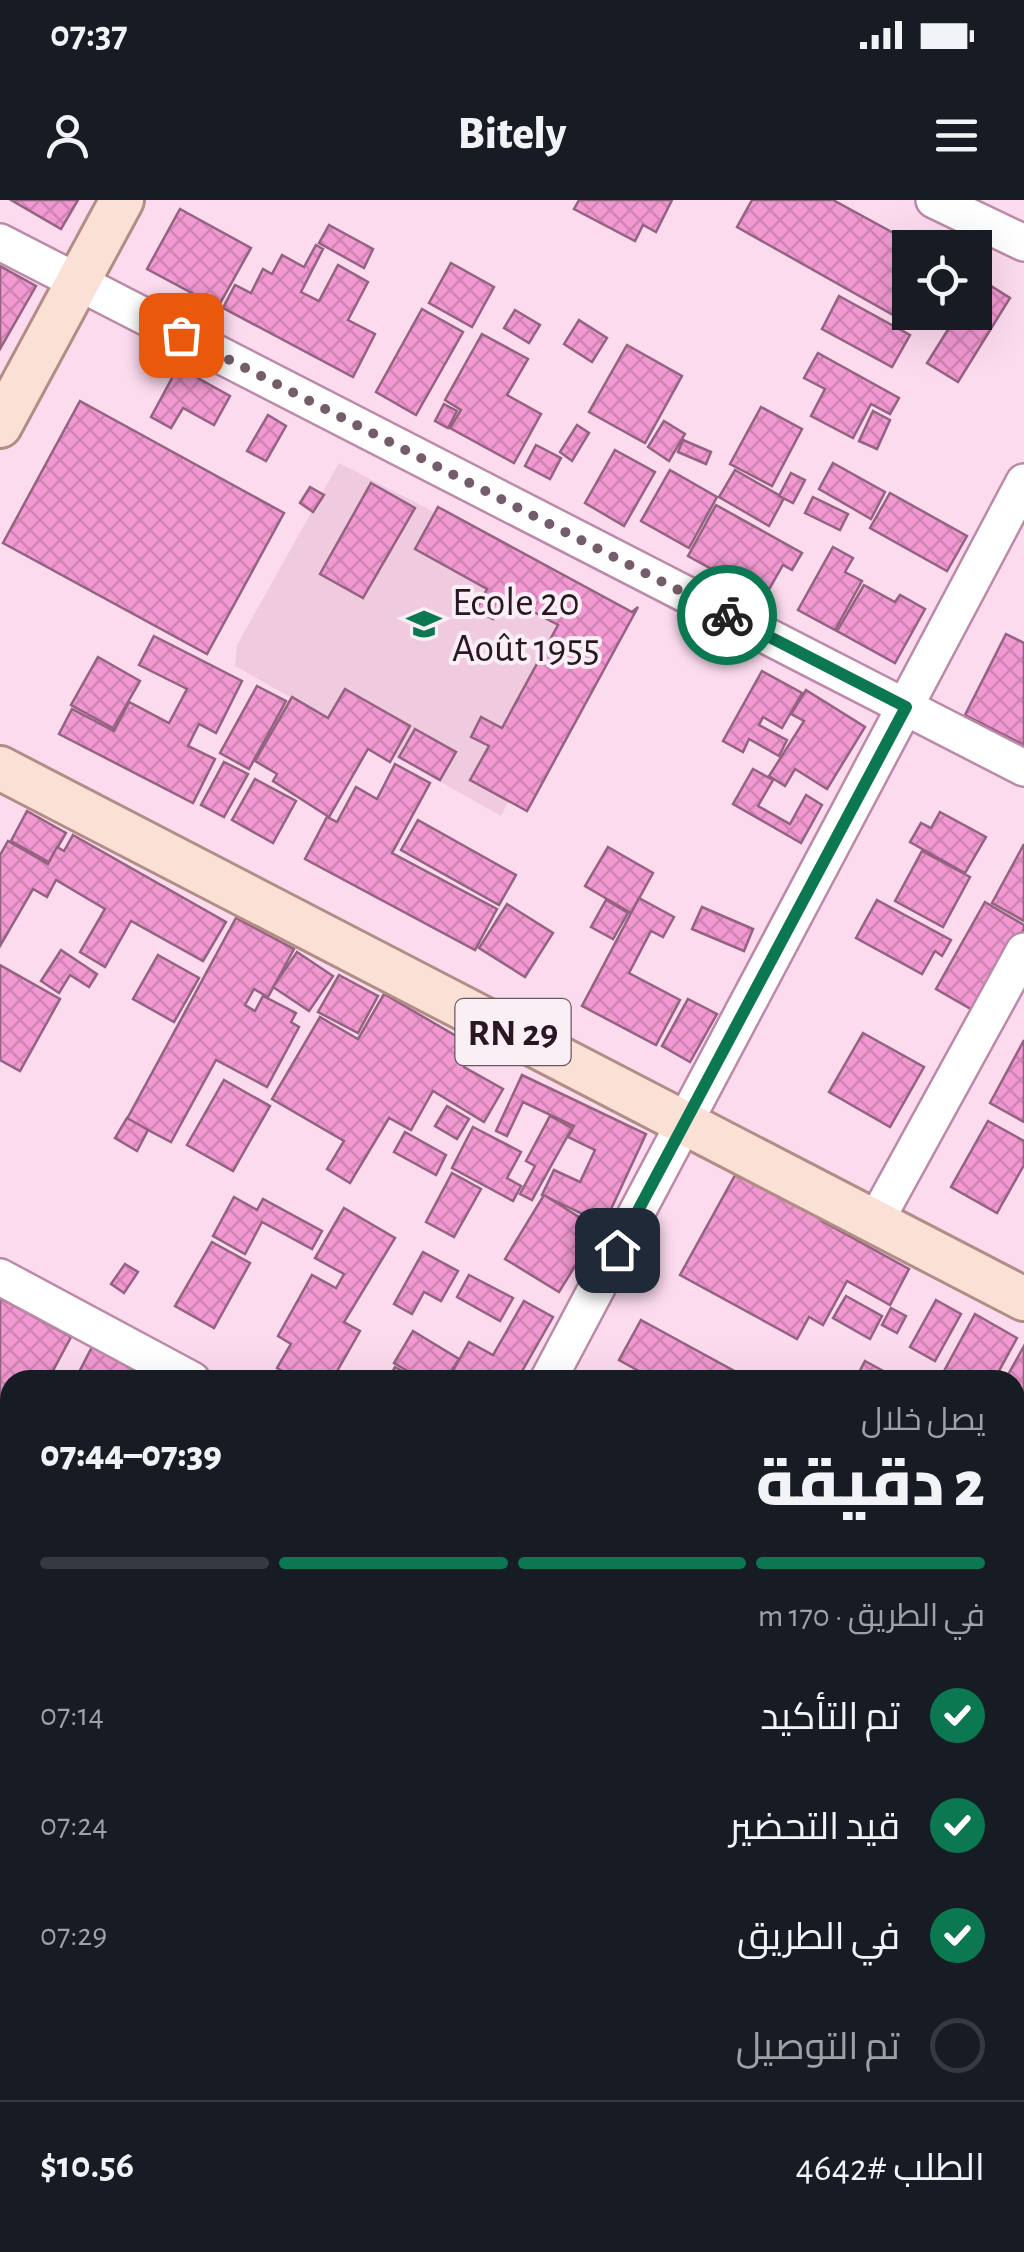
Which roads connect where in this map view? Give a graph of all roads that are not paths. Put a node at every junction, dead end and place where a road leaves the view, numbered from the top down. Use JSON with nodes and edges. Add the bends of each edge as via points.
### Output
{"nodes":[{"id":1,"x":122,"y":200,"type":"edge"},
{"id":2,"x":934,"y":200,"type":"edge"},
{"id":3,"x":0,"y":242,"type":"edge"},
{"id":4,"x":1024,"y":243,"type":"edge"},
{"id":5,"x":77,"y":282,"type":"junction"},
{"id":6,"x":0,"y":426,"type":"edge"},
{"id":7,"x":1024,"y":482,"type":"edge"},
{"id":8,"x":906,"y":707,"type":"junction"},
{"id":9,"x":0,"y":768,"type":"edge"},
{"id":10,"x":1024,"y":768,"type":"edge"},
{"id":11,"x":1024,"y":951,"type":"edge"},
{"id":12,"x":685,"y":1121,"type":"junction"},
{"id":13,"x":875,"y":1222,"type":"junction"},
{"id":14,"x":0,"y":1277,"type":"edge"},
{"id":15,"x":1024,"y":1299,"type":"edge"},
{"id":16,"x":173,"y":1370,"type":"edge"},
{"id":17,"x":553,"y":1370,"type":"edge"}],
"edges":[{"from":1,"to":5,"type":"main road"},
{"from":2,"to":4,"type":"street"},
{"from":3,"to":5,"type":"street"},
{"from":5,"to":6,"type":"main road"},
{"from":5,"to":8,"type":"street"},
{"from":7,"to":8,"type":"street"},
{"from":8,"to":10,"type":"street"},
{"from":8,"to":12,"type":"street"},
{"from":9,"to":12,"type":"main road","number":"RN 29"},
{"from":11,"to":13,"type":"street"},
{"from":12,"to":13,"type":"main road","number":"RN 29"},
{"from":12,"to":17,"type":"street"},
{"from":13,"to":15,"type":"main road","number":"RN 29"},
{"from":14,"to":16,"type":"street"}]}
